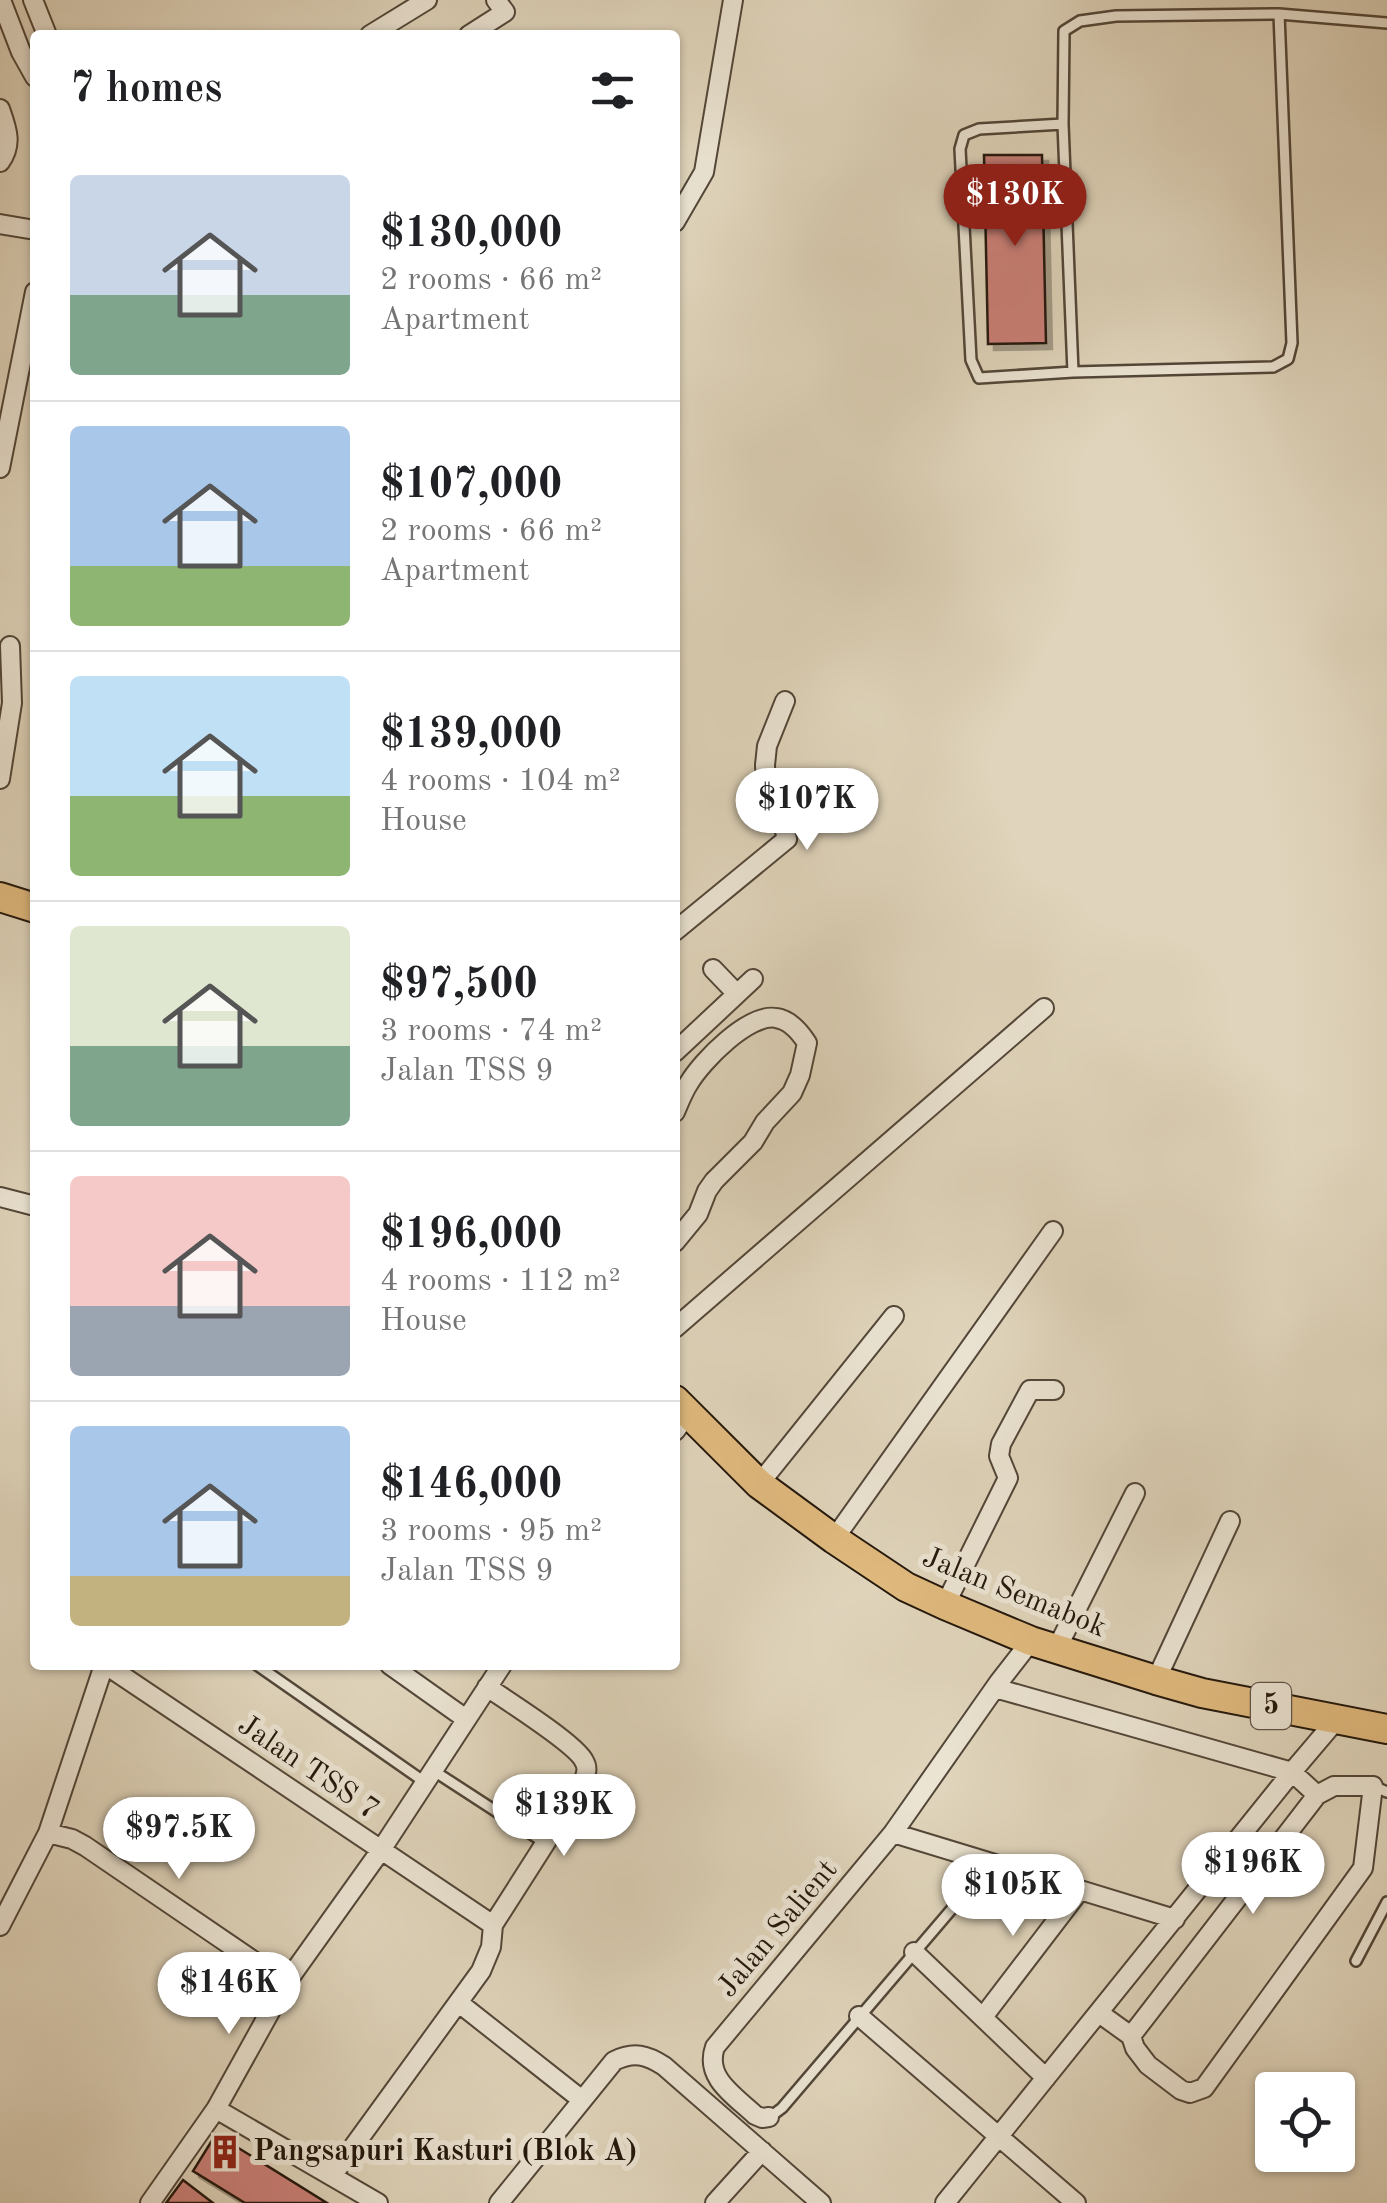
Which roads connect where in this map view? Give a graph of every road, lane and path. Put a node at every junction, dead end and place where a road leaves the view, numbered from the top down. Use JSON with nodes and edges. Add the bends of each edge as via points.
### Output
{"nodes":[{"id":1,"x":0,"y":0,"type":"edge"},
{"id":2,"x":33,"y":0,"type":"edge"},
{"id":3,"x":426,"y":0,"type":"edge"},
{"id":4,"x":496,"y":0,"type":"edge"},
{"id":5,"x":734,"y":0,"type":"edge"},
{"id":6,"x":1279,"y":14,"type":"junction"},
{"id":7,"x":1387,"y":23,"type":"edge"},
{"id":8,"x":45,"y":30,"type":"edge"},
{"id":9,"x":378,"y":30,"type":"edge"},
{"id":10,"x":477,"y":30,"type":"edge"},
{"id":11,"x":30,"y":68,"type":"edge"},
{"id":12,"x":0,"y":109,"type":"edge"},
{"id":13,"x":1063,"y":124,"type":"junction"},
{"id":14,"x":0,"y":162,"type":"edge"},
{"id":15,"x":680,"y":213,"type":"edge"},
{"id":16,"x":0,"y":224,"type":"edge"},
{"id":17,"x":30,"y":229,"type":"edge"},
{"id":18,"x":30,"y":341,"type":"edge"},
{"id":19,"x":27,"y":369,"type":"edge"},
{"id":20,"x":1073,"y":372,"type":"junction"},
{"id":21,"x":0,"y":468,"type":"edge"},
{"id":22,"x":10,"y":646,"type":"dead end"},
{"id":23,"x":784,"y":700,"type":"dead end"},
{"id":24,"x":0,"y":779,"type":"edge"},
{"id":25,"x":1,"y":902,"type":"edge"},
{"id":26,"x":30,"y":907,"type":"edge"},
{"id":27,"x":680,"y":927,"type":"edge"},
{"id":28,"x":713,"y":969,"type":"dead end"},
{"id":29,"x":753,"y":979,"type":"dead end"},
{"id":30,"x":737,"y":994,"type":"junction"},
{"id":31,"x":1044,"y":1008,"type":"dead end"},
{"id":32,"x":680,"y":1047,"type":"edge"},
{"id":33,"x":680,"y":1102,"type":"edge"},
{"id":34,"x":0,"y":1197,"type":"edge"},
{"id":35,"x":30,"y":1205,"type":"edge"},
{"id":36,"x":1053,"y":1231,"type":"dead end"},
{"id":37,"x":680,"y":1236,"type":"edge"},
{"id":38,"x":894,"y":1316,"type":"dead end"},
{"id":39,"x":680,"y":1324,"type":"edge"},
{"id":40,"x":1054,"y":1390,"type":"dead end"},
{"id":41,"x":680,"y":1416,"type":"edge"},
{"id":42,"x":759,"y":1484,"type":"junction"},
{"id":43,"x":1135,"y":1493,"type":"dead end"},
{"id":44,"x":1230,"y":1522,"type":"dead end"},
{"id":45,"x":834,"y":1540,"type":"junction"},
{"id":46,"x":945,"y":1605,"type":"junction"},
{"id":47,"x":1044,"y":1646,"type":"junction"},
{"id":48,"x":103,"y":1670,"type":"edge"},
{"id":49,"x":112,"y":1670,"type":"edge"},
{"id":50,"x":265,"y":1670,"type":"edge"},
{"id":51,"x":401,"y":1670,"type":"edge"},
{"id":52,"x":499,"y":1670,"type":"edge"},
{"id":53,"x":1000,"y":1680,"type":"junction"},
{"id":54,"x":1156,"y":1680,"type":"junction"},
{"id":55,"x":487,"y":1687,"type":"junction"},
{"id":56,"x":466,"y":1719,"type":"junction"},
{"id":57,"x":1337,"y":1719,"type":"junction"},
{"id":58,"x":1387,"y":1729,"type":"edge"},
{"id":59,"x":1298,"y":1765,"type":"junction"},
{"id":60,"x":430,"y":1777,"type":"junction"},
{"id":61,"x":1380,"y":1789,"type":"edge"},
{"id":62,"x":1317,"y":1794,"type":"junction"},
{"id":63,"x":893,"y":1832,"type":"junction"},
{"id":64,"x":48,"y":1833,"type":"junction"},
{"id":65,"x":546,"y":1844,"type":"junction"},
{"id":66,"x":380,"y":1850,"type":"junction"},
{"id":67,"x":991,"y":1863,"type":"junction"},
{"id":68,"x":1080,"y":1890,"type":"junction"},
{"id":69,"x":1387,"y":1902,"type":"edge"},
{"id":70,"x":1175,"y":1920,"type":"junction"},
{"id":71,"x":494,"y":1925,"type":"junction"},
{"id":72,"x":0,"y":1926,"type":"edge"},
{"id":73,"x":914,"y":1952,"type":"junction"},
{"id":74,"x":1356,"y":1961,"type":"dead end"},
{"id":75,"x":286,"y":1984,"type":"junction"},
{"id":76,"x":459,"y":2002,"type":"junction"},
{"id":77,"x":1099,"y":2013,"type":"junction"},
{"id":78,"x":860,"y":2016,"type":"junction"},
{"id":79,"x":983,"y":2017,"type":"junction"},
{"id":80,"x":1131,"y":2036,"type":"junction"},
{"id":81,"x":1046,"y":2078,"type":"junction"},
{"id":82,"x":582,"y":2100,"type":"junction"},
{"id":83,"x":216,"y":2109,"type":"junction"},
{"id":84,"x":769,"y":2117,"type":"joint"},
{"id":85,"x":999,"y":2137,"type":"junction"},
{"id":86,"x":762,"y":2151,"type":"junction"},
{"id":87,"x":332,"y":2176,"type":"junction"},
{"id":88,"x":150,"y":2203,"type":"edge"},
{"id":89,"x":378,"y":2203,"type":"edge"},
{"id":90,"x":500,"y":2203,"type":"edge"},
{"id":91,"x":715,"y":2203,"type":"edge"},
{"id":92,"x":821,"y":2203,"type":"edge"},
{"id":93,"x":945,"y":2203,"type":"edge"},
{"id":94,"x":1076,"y":2203,"type":"edge"}],
"edges":[{"from":1,"to":11,"type":"street"},
{"from":2,"to":8,"type":"street"},
{"from":3,"to":9,"type":"street"},
{"from":4,"to":10,"type":"street","via":[[505,12]]},
{"from":5,"to":15,"type":"street","via":[[704,172]]},
{"from":6,"to":7,"type":"lane"},
{"from":6,"to":13,"type":"lane","via":[[1080,22],[1064,31]]},
{"from":6,"to":20,"type":"lane","via":[[1288,359],[1273,366]]},
{"from":12,"to":14,"type":"street","via":[[9,135]]},
{"from":13,"to":20,"type":"lane"},
{"from":13,"to":20,"type":"lane","via":[[979,129],[964,135],[960,149],[970,360],[979,378]]},
{"from":16,"to":17,"type":"street"},
{"from":18,"to":19,"type":"street"},
{"from":19,"to":21,"type":"street"},
{"from":22,"to":24,"type":"street","via":[[12,703]]},
{"from":23,"to":27,"type":"street","via":[[765,764],[787,839]]},
{"from":25,"to":26,"type":"main road"},
{"from":28,"to":30,"type":"street"},
{"from":29,"to":30,"type":"street"},
{"from":30,"to":32,"type":"street"},
{"from":31,"to":39,"type":"street"},
{"from":33,"to":37,"type":"street","via":[[706,1061],[762,1018],[789,1023],[807,1043],[792,1093],[714,1181]]},
{"from":34,"to":35,"type":"street"},
{"from":36,"to":45,"type":"street"},
{"from":38,"to":42,"type":"street"},
{"from":40,"to":46,"type":"street","via":[[1030,1390],[1001,1444],[1008,1478]]},
{"from":41,"to":42,"type":"main road","name":"Jalan Semabok","number":"5"},
{"from":42,"to":45,"type":"main road","name":"Jalan Semabok","number":"5"},
{"from":43,"to":47,"type":"street","name":"Jalan Salient"},
{"from":44,"to":54,"type":"street"},
{"from":45,"to":46,"type":"main road","name":"Jalan Semabok","number":"5"},
{"from":46,"to":47,"type":"main road","name":"Jalan Semabok","number":"5"},
{"from":47,"to":53,"type":"street","name":"Jalan Salient"},
{"from":47,"to":54,"type":"main road","name":"Jalan Semabok","number":"5"},
{"from":48,"to":64,"type":"street"},
{"from":49,"to":66,"type":"street","name":"Jalan TSS 7"},
{"from":50,"to":60,"type":"lane"},
{"from":51,"to":56,"type":"street"},
{"from":52,"to":55,"type":"street"},
{"from":53,"to":59,"type":"street"},
{"from":53,"to":63,"type":"street","name":"Jalan Salient"},
{"from":54,"to":57,"type":"main road","name":"Jalan Semabok","number":"5"},
{"from":55,"to":56,"type":"street"},
{"from":55,"to":65,"type":"street","via":[[584,1758],[582,1784]]},
{"from":56,"to":60,"type":"street"},
{"from":57,"to":58,"type":"main road","name":"Jalan Semabok","number":"5"},
{"from":57,"to":59,"type":"street"},
{"from":59,"to":62,"type":"street"},
{"from":59,"to":70,"type":"street"},
{"from":60,"to":65,"type":"lane"},
{"from":60,"to":66,"type":"street"},
{"from":61,"to":62,"type":"street","via":[[1334,1786]]},
{"from":61,"to":80,"type":"street","via":[[1362,1868],[1210,2082],[1197,2092],[1181,2090],[1148,2065]]},
{"from":62,"to":80,"type":"street"},
{"from":63,"to":67,"type":"street"},
{"from":63,"to":84,"type":"street","name":"Jalan Salient","via":[[715,2048],[716,2077],[755,2115]]},
{"from":64,"to":72,"type":"street"},
{"from":64,"to":75,"type":"street","via":[[85,1846]]},
{"from":65,"to":71,"type":"street"},
{"from":66,"to":71,"type":"street","name":"Jalan TSS 7"},
{"from":66,"to":75,"type":"street"},
{"from":67,"to":68,"type":"street"},
{"from":67,"to":73,"type":"lane"},
{"from":68,"to":70,"type":"street"},
{"from":68,"to":79,"type":"street"},
{"from":69,"to":74,"type":"lane"},
{"from":70,"to":77,"type":"street"},
{"from":71,"to":76,"type":"street","via":[[487,1959]]},
{"from":73,"to":78,"type":"lane"},
{"from":73,"to":79,"type":"street"},
{"from":75,"to":83,"type":"street"},
{"from":76,"to":82,"type":"street"},
{"from":76,"to":87,"type":"street"},
{"from":77,"to":80,"type":"street"},
{"from":77,"to":81,"type":"street"},
{"from":78,"to":84,"type":"lane"},
{"from":78,"to":85,"type":"street"},
{"from":79,"to":81,"type":"street"},
{"from":81,"to":85,"type":"street"},
{"from":82,"to":86,"type":"street","via":[[614,2061],[640,2054],[664,2066]]},
{"from":82,"to":90,"type":"street"},
{"from":83,"to":87,"type":"street"},
{"from":83,"to":88,"type":"street"},
{"from":85,"to":93,"type":"street"},
{"from":85,"to":94,"type":"street"},
{"from":86,"to":91,"type":"street"},
{"from":86,"to":92,"type":"street"},
{"from":87,"to":89,"type":"street"}]}
